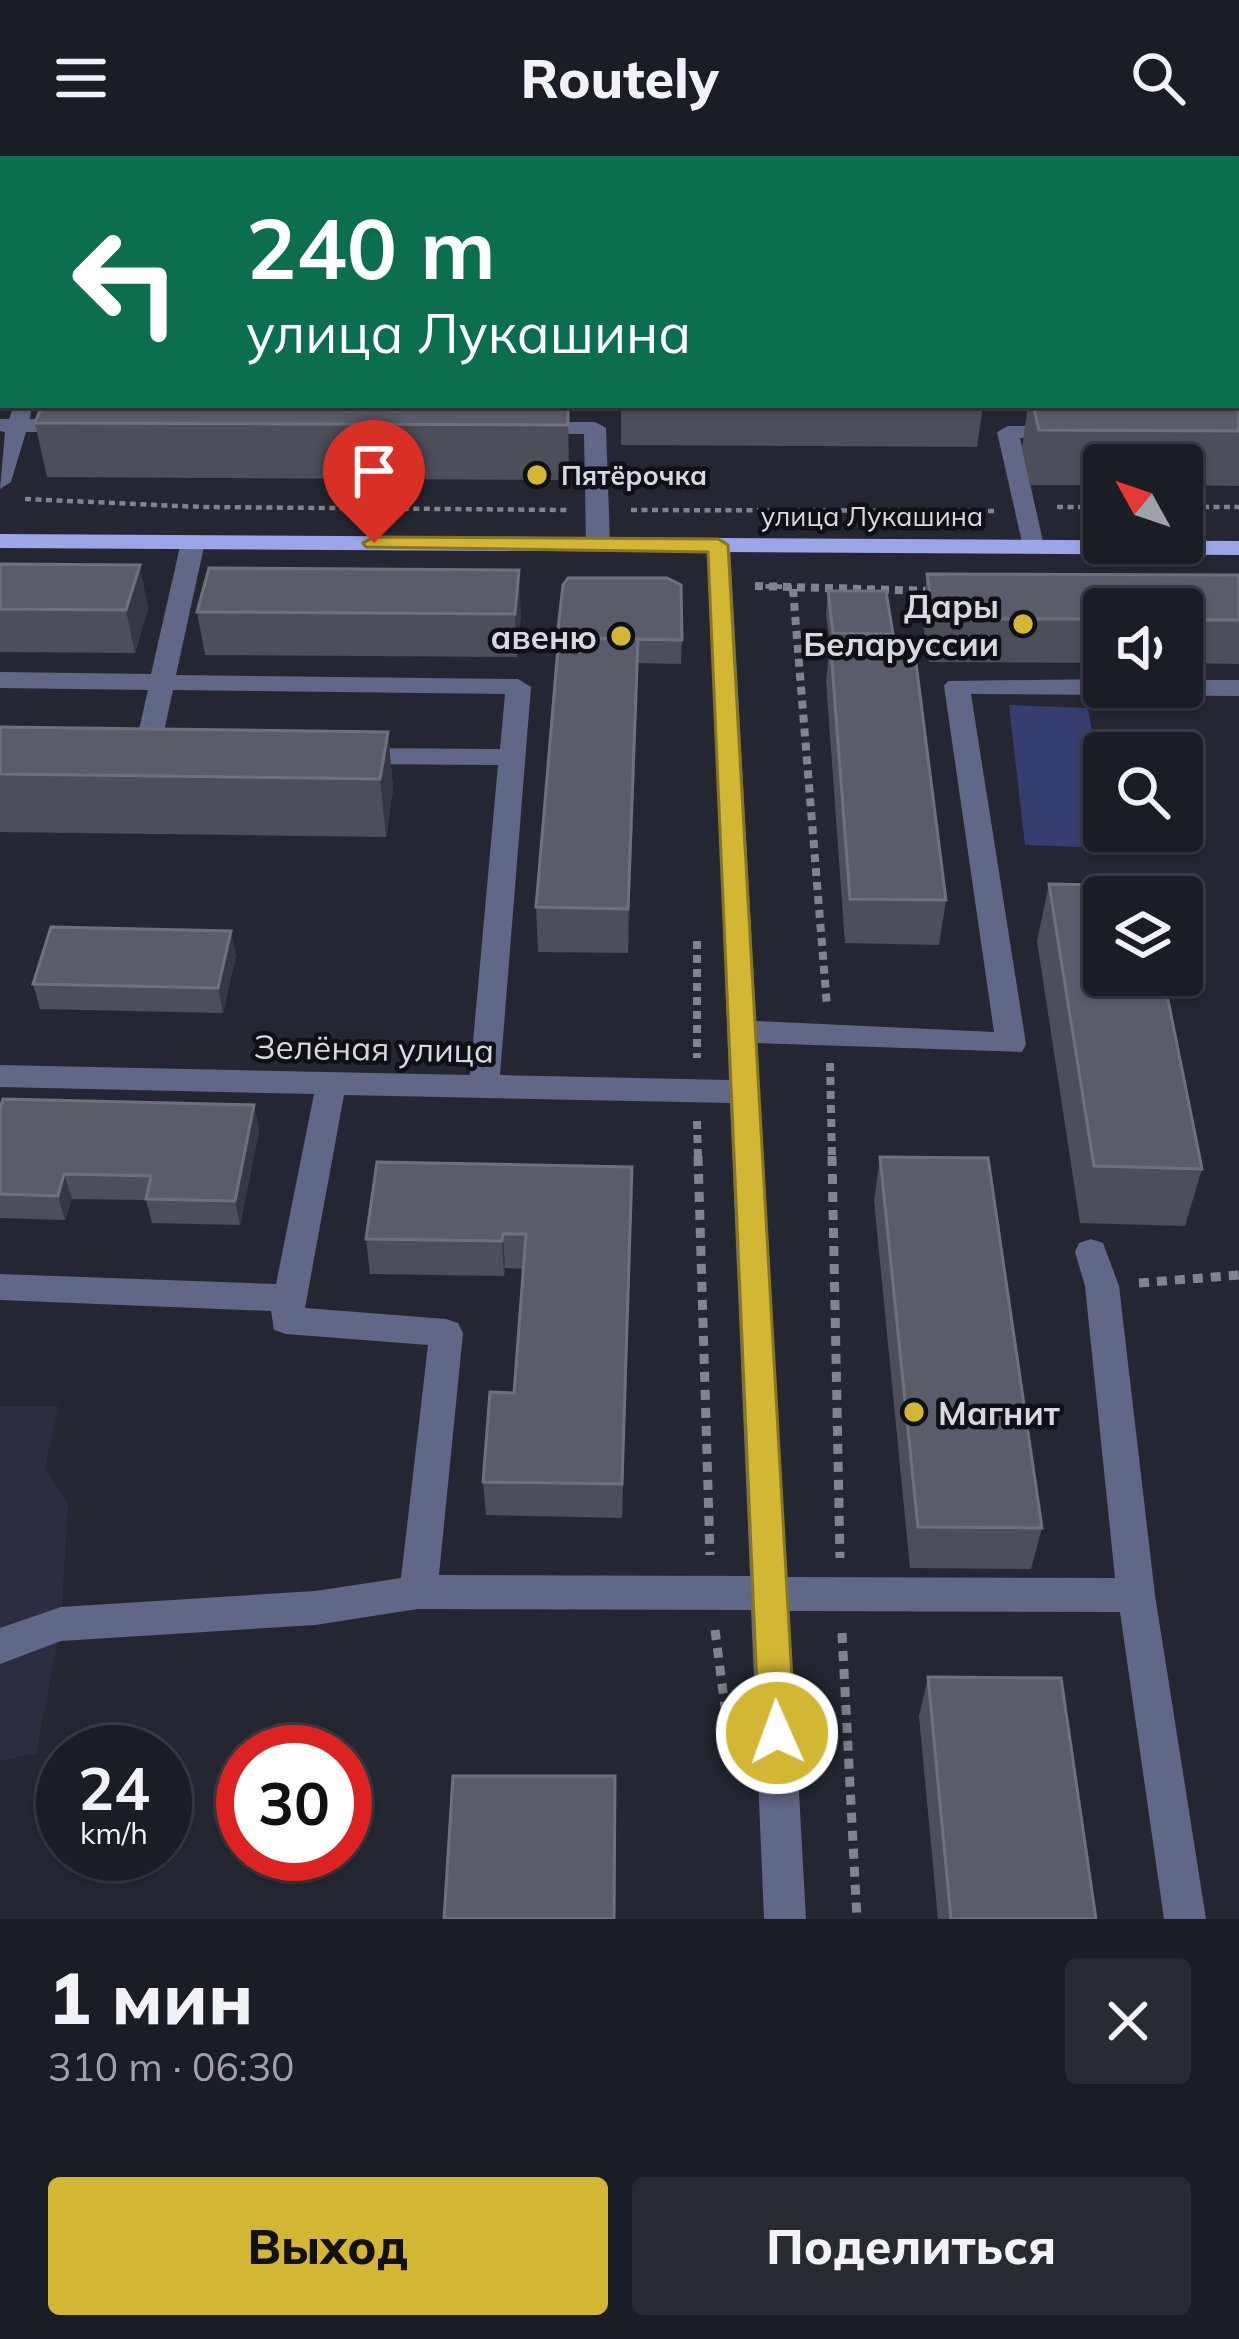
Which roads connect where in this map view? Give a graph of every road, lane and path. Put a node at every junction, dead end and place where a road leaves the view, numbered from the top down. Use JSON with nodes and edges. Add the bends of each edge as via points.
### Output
{"nodes":[{"id":1,"x":1004,"y":408,"type":"edge"},
{"id":2,"x":595,"y":417,"type":"edge"},
{"id":3,"x":14,"y":418,"type":"edge"},
{"id":4,"x":87,"y":426,"type":"edge"},
{"id":5,"x":503,"y":428,"type":"edge"},
{"id":6,"x":1100,"y":431,"type":"edge"},
{"id":7,"x":1008,"y":432,"type":"junction"},
{"id":8,"x":0,"y":482,"type":"edge"},
{"id":9,"x":22,"y":499,"type":"dead end"},
{"id":10,"x":1203,"y":507,"type":"edge"},
{"id":11,"x":1239,"y":507,"type":"edge"},
{"id":12,"x":1083,"y":508,"type":"edge"},
{"id":13,"x":599,"y":510,"type":"junction"},
{"id":14,"x":1026,"y":512,"type":"junction"},
{"id":15,"x":0,"y":541,"type":"edge"},
{"id":16,"x":193,"y":542,"type":"junction"},
{"id":17,"x":598,"y":544,"type":"junction"},
{"id":18,"x":718,"y":545,"type":"junction"},
{"id":19,"x":1032,"y":546,"type":"junction"},
{"id":20,"x":1239,"y":548,"type":"edge"},
{"id":21,"x":720,"y":582,"type":"junction"},
{"id":22,"x":794,"y":589,"type":"junction"},
{"id":23,"x":934,"y":591,"type":"edge"},
{"id":24,"x":0,"y":680,"type":"edge"},
{"id":25,"x":163,"y":682,"type":"junction"},
{"id":26,"x":1239,"y":688,"type":"edge"},
{"id":27,"x":146,"y":755,"type":"edge"},
{"id":28,"x":329,"y":756,"type":"edge"},
{"id":29,"x":512,"y":758,"type":"junction"},
{"id":30,"x":697,"y":926,"type":"dead end"},
{"id":31,"x":740,"y":1031,"type":"junction"},
{"id":32,"x":830,"y":1037,"type":"junction"},
{"id":33,"x":0,"y":1076,"type":"edge"},
{"id":34,"x":331,"y":1083,"type":"junction"},
{"id":35,"x":484,"y":1087,"type":"junction"},
{"id":36,"x":697,"y":1088,"type":"junction"},
{"id":37,"x":746,"y":1092,"type":"junction"},
{"id":38,"x":1096,"y":1269,"type":"joint"},
{"id":39,"x":1239,"y":1275,"type":"edge"},
{"id":40,"x":0,"y":1287,"type":"edge"},
{"id":41,"x":291,"y":1298,"type":"junction"},
{"id":42,"x":418,"y":1592,"type":"junction"},
{"id":43,"x":772,"y":1594,"type":"junction"},
{"id":44,"x":711,"y":1595,"type":"junction"},
{"id":45,"x":1136,"y":1595,"type":"junction"},
{"id":46,"x":840,"y":1597,"type":"junction"},
{"id":47,"x":0,"y":1646,"type":"edge"},
{"id":48,"x":731,"y":1757,"type":"dead end"},
{"id":49,"x":784,"y":1919,"type":"edge"},
{"id":50,"x":857,"y":1919,"type":"edge"},
{"id":51,"x":1185,"y":1919,"type":"edge"}],
"edges":[{"from":1,"to":7,"type":"street"},
{"from":2,"to":5,"type":"street"},
{"from":2,"to":13,"type":"street"},
{"from":3,"to":4,"type":"street"},
{"from":3,"to":8,"type":"street"},
{"from":6,"to":7,"type":"street"},
{"from":7,"to":14,"type":"street"},
{"from":9,"to":13,"type":"path"},
{"from":10,"to":11,"type":"path"},
{"from":12,"to":14,"type":"path"},
{"from":13,"to":14,"type":"path"},
{"from":13,"to":17,"type":"street"},
{"from":14,"to":19,"type":"street"},
{"from":15,"to":16,"type":"main road","name":"улица Лукашина"},
{"from":16,"to":17,"type":"main road","name":"улица Лукашина"},
{"from":16,"to":25,"type":"street"},
{"from":17,"to":18,"type":"main road","name":"улица Лукашина"},
{"from":18,"to":19,"type":"main road","name":"улица Лукашина"},
{"from":18,"to":21,"type":"street"},
{"from":19,"to":20,"type":"main road","name":"улица Лукашина"},
{"from":21,"to":22,"type":"path"},
{"from":21,"to":31,"type":"street"},
{"from":22,"to":23,"type":"path"},
{"from":22,"to":32,"type":"path"},
{"from":24,"to":25,"type":"street"},
{"from":25,"to":27,"type":"street"},
{"from":25,"to":29,"type":"street","via":[[518,687]]},
{"from":26,"to":32,"type":"street","via":[[957,686],[1011,1043]]},
{"from":28,"to":29,"type":"street"},
{"from":29,"to":35,"type":"street"},
{"from":30,"to":36,"type":"path"},
{"from":31,"to":32,"type":"street"},
{"from":31,"to":37,"type":"street"},
{"from":32,"to":46,"type":"path"},
{"from":33,"to":34,"type":"street","name":"Зелёная улица"},
{"from":34,"to":35,"type":"street","name":"Зелёная улица"},
{"from":34,"to":41,"type":"street"},
{"from":35,"to":36,"type":"street","name":"Зелёная улица"},
{"from":36,"to":37,"type":"street","name":"Зелёная улица"},
{"from":36,"to":44,"type":"path"},
{"from":37,"to":43,"type":"street"},
{"from":38,"to":39,"type":"path"},
{"from":38,"to":45,"type":"street"},
{"from":40,"to":41,"type":"street"},
{"from":41,"to":42,"type":"street","via":[[286,1320],[446,1333]]},
{"from":42,"to":44,"type":"street"},
{"from":42,"to":47,"type":"street","via":[[315,1608],[61,1624]]},
{"from":43,"to":44,"type":"street"},
{"from":43,"to":46,"type":"street"},
{"from":43,"to":49,"type":"street"},
{"from":44,"to":48,"type":"path"},
{"from":45,"to":46,"type":"street"},
{"from":45,"to":51,"type":"street"},
{"from":46,"to":50,"type":"path"}]}
